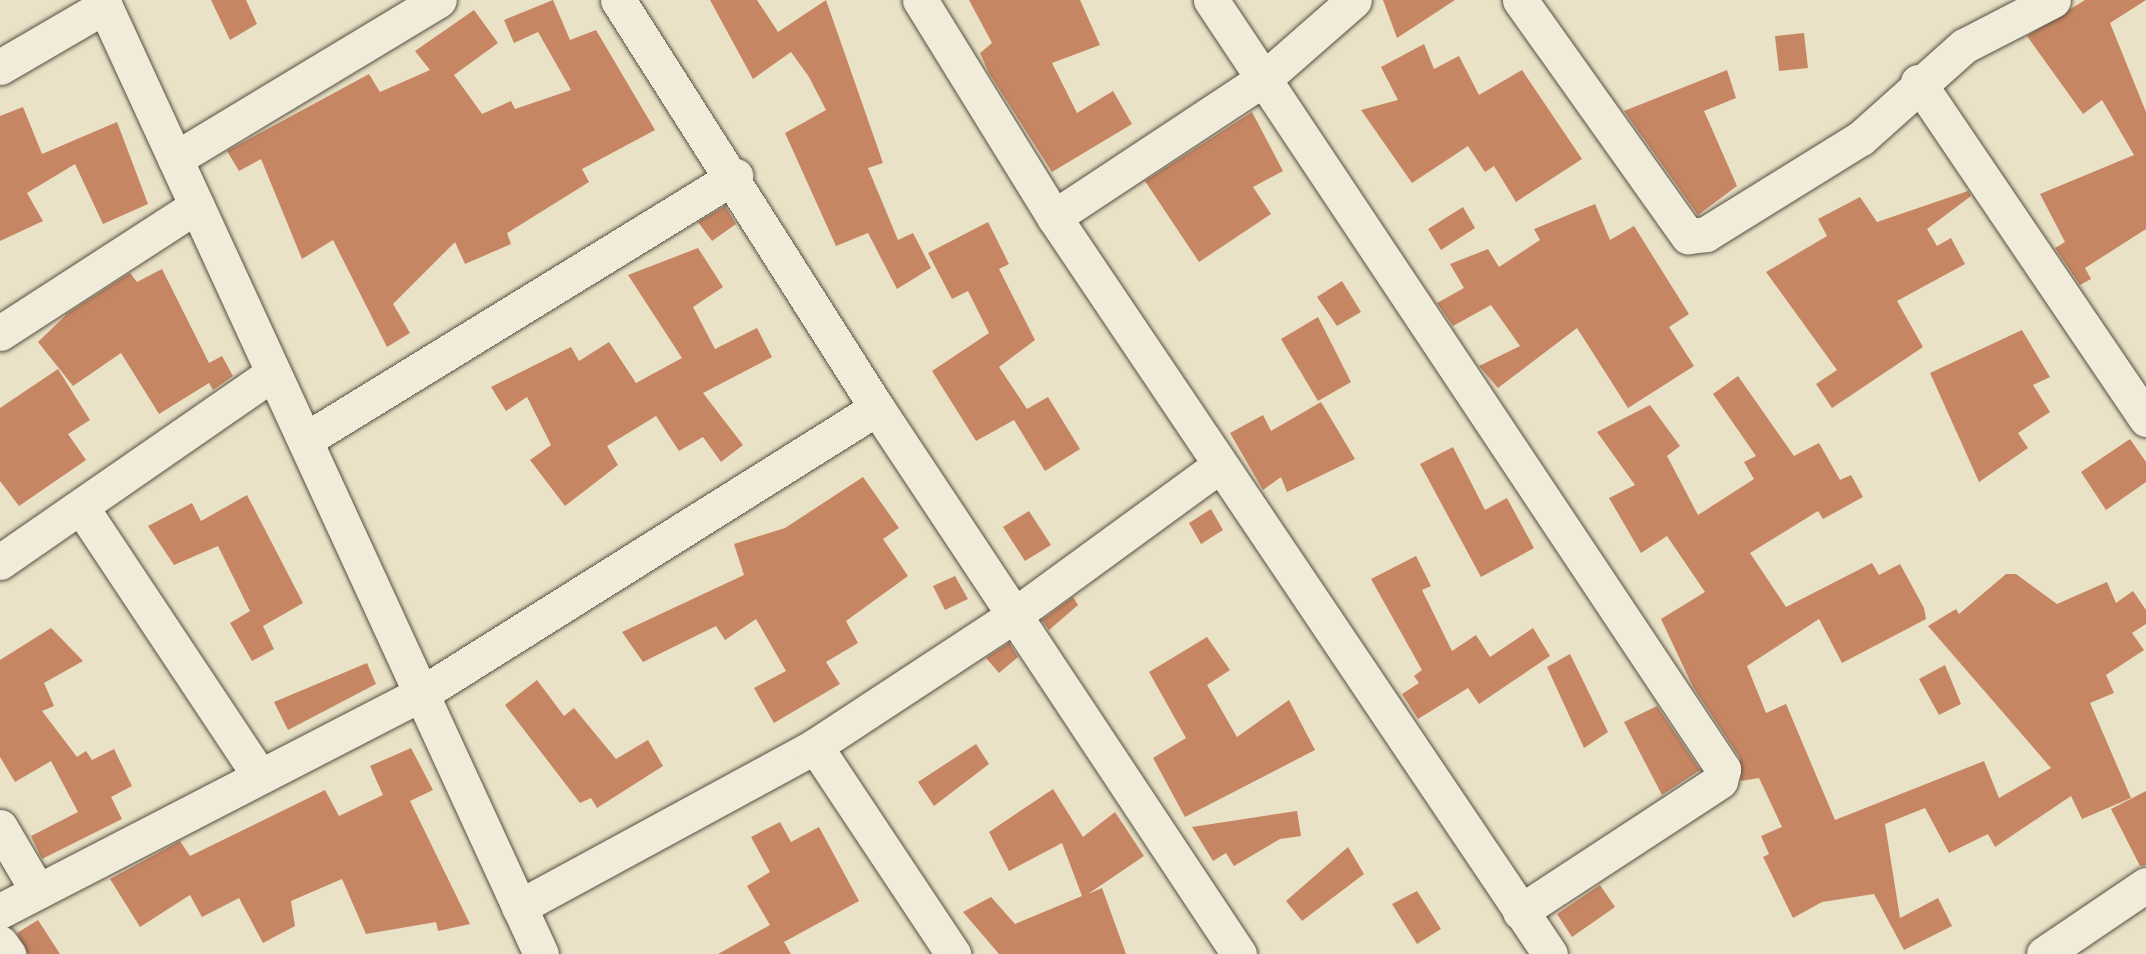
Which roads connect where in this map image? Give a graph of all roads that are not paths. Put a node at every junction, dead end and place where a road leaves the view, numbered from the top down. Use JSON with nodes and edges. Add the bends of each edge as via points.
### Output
{"nodes":[{"id":1,"x":618,"y":0,"type":"edge"},
{"id":2,"x":920,"y":0,"type":"edge"},
{"id":3,"x":1211,"y":0,"type":"edge"},
{"id":4,"x":1354,"y":0,"type":"edge"},
{"id":5,"x":1520,"y":0,"type":"edge"},
{"id":6,"x":2053,"y":0,"type":"edge"},
{"id":7,"x":432,"y":2,"type":"edge"},
{"id":8,"x":103,"y":3,"type":"edge"},
{"id":9,"x":0,"y":67,"type":"edge"},
{"id":10,"x":1265,"y":78,"type":"junction"},
{"id":11,"x":1918,"y":82,"type":"junction"},
{"id":12,"x":175,"y":159,"type":"junction"},
{"id":13,"x":735,"y":176,"type":"junction"},
{"id":14,"x":197,"y":206,"type":"junction"},
{"id":15,"x":1054,"y":217,"type":"junction"},
{"id":16,"x":0,"y":333,"type":"edge"},
{"id":17,"x":273,"y":373,"type":"junction"},
{"id":18,"x":877,"y":408,"type":"junction"},
{"id":19,"x":2146,"y":419,"type":"edge"},
{"id":20,"x":305,"y":440,"type":"junction"},
{"id":21,"x":1220,"y":465,"type":"junction"},
{"id":22,"x":81,"y":507,"type":"junction"},
{"id":23,"x":0,"y":562,"type":"edge"},
{"id":24,"x":1013,"y":616,"type":"junction"},
{"id":25,"x":421,"y":694,"type":"junction"},
{"id":26,"x":815,"y":747,"type":"junction"},
{"id":27,"x":260,"y":776,"type":"junction"},
{"id":28,"x":0,"y":827,"type":"edge"},
{"id":29,"x":37,"y":890,"type":"junction"},
{"id":30,"x":2144,"y":892,"type":"edge"},
{"id":31,"x":520,"y":907,"type":"junction"},
{"id":32,"x":0,"y":911,"type":"edge"},
{"id":33,"x":1520,"y":912,"type":"junction"},
{"id":34,"x":0,"y":943,"type":"edge"},
{"id":35,"x":538,"y":953,"type":"edge"},
{"id":36,"x":8,"y":954,"type":"edge"},
{"id":37,"x":954,"y":954,"type":"edge"},
{"id":38,"x":1239,"y":954,"type":"edge"},
{"id":39,"x":1550,"y":954,"type":"edge"},
{"id":40,"x":2044,"y":954,"type":"edge"}],
"edges":[{"from":1,"to":13,"type":"street"},
{"from":2,"to":15,"type":"street"},
{"from":3,"to":10,"type":"street"},
{"from":4,"to":10,"type":"street"},
{"from":5,"to":11,"type":"street","via":[[1676,227],[1688,236],[1706,234],[1861,138]]},
{"from":6,"to":11,"type":"street","via":[[1964,46]]},
{"from":7,"to":12,"type":"street"},
{"from":8,"to":9,"type":"street"},
{"from":8,"to":12,"type":"street"},
{"from":10,"to":15,"type":"street"},
{"from":10,"to":33,"type":"street","via":[[1723,769],[1720,781]]},
{"from":11,"to":19,"type":"street"},
{"from":12,"to":14,"type":"street"},
{"from":13,"to":18,"type":"street"},
{"from":13,"to":20,"type":"street"},
{"from":14,"to":16,"type":"street"},
{"from":14,"to":17,"type":"street"},
{"from":15,"to":21,"type":"street"},
{"from":17,"to":20,"type":"street"},
{"from":17,"to":22,"type":"street"},
{"from":18,"to":24,"type":"street"},
{"from":18,"to":25,"type":"street"},
{"from":20,"to":25,"type":"street"},
{"from":21,"to":24,"type":"street"},
{"from":21,"to":33,"type":"street"},
{"from":22,"to":23,"type":"street"},
{"from":22,"to":27,"type":"street"},
{"from":24,"to":26,"type":"street"},
{"from":24,"to":38,"type":"street"},
{"from":25,"to":27,"type":"street"},
{"from":25,"to":31,"type":"street"},
{"from":26,"to":31,"type":"street"},
{"from":26,"to":37,"type":"street"},
{"from":27,"to":29,"type":"street"},
{"from":28,"to":29,"type":"street"},
{"from":29,"to":32,"type":"street"},
{"from":30,"to":40,"type":"street"},
{"from":31,"to":35,"type":"street"},
{"from":33,"to":39,"type":"street"},
{"from":34,"to":36,"type":"street"}]}
